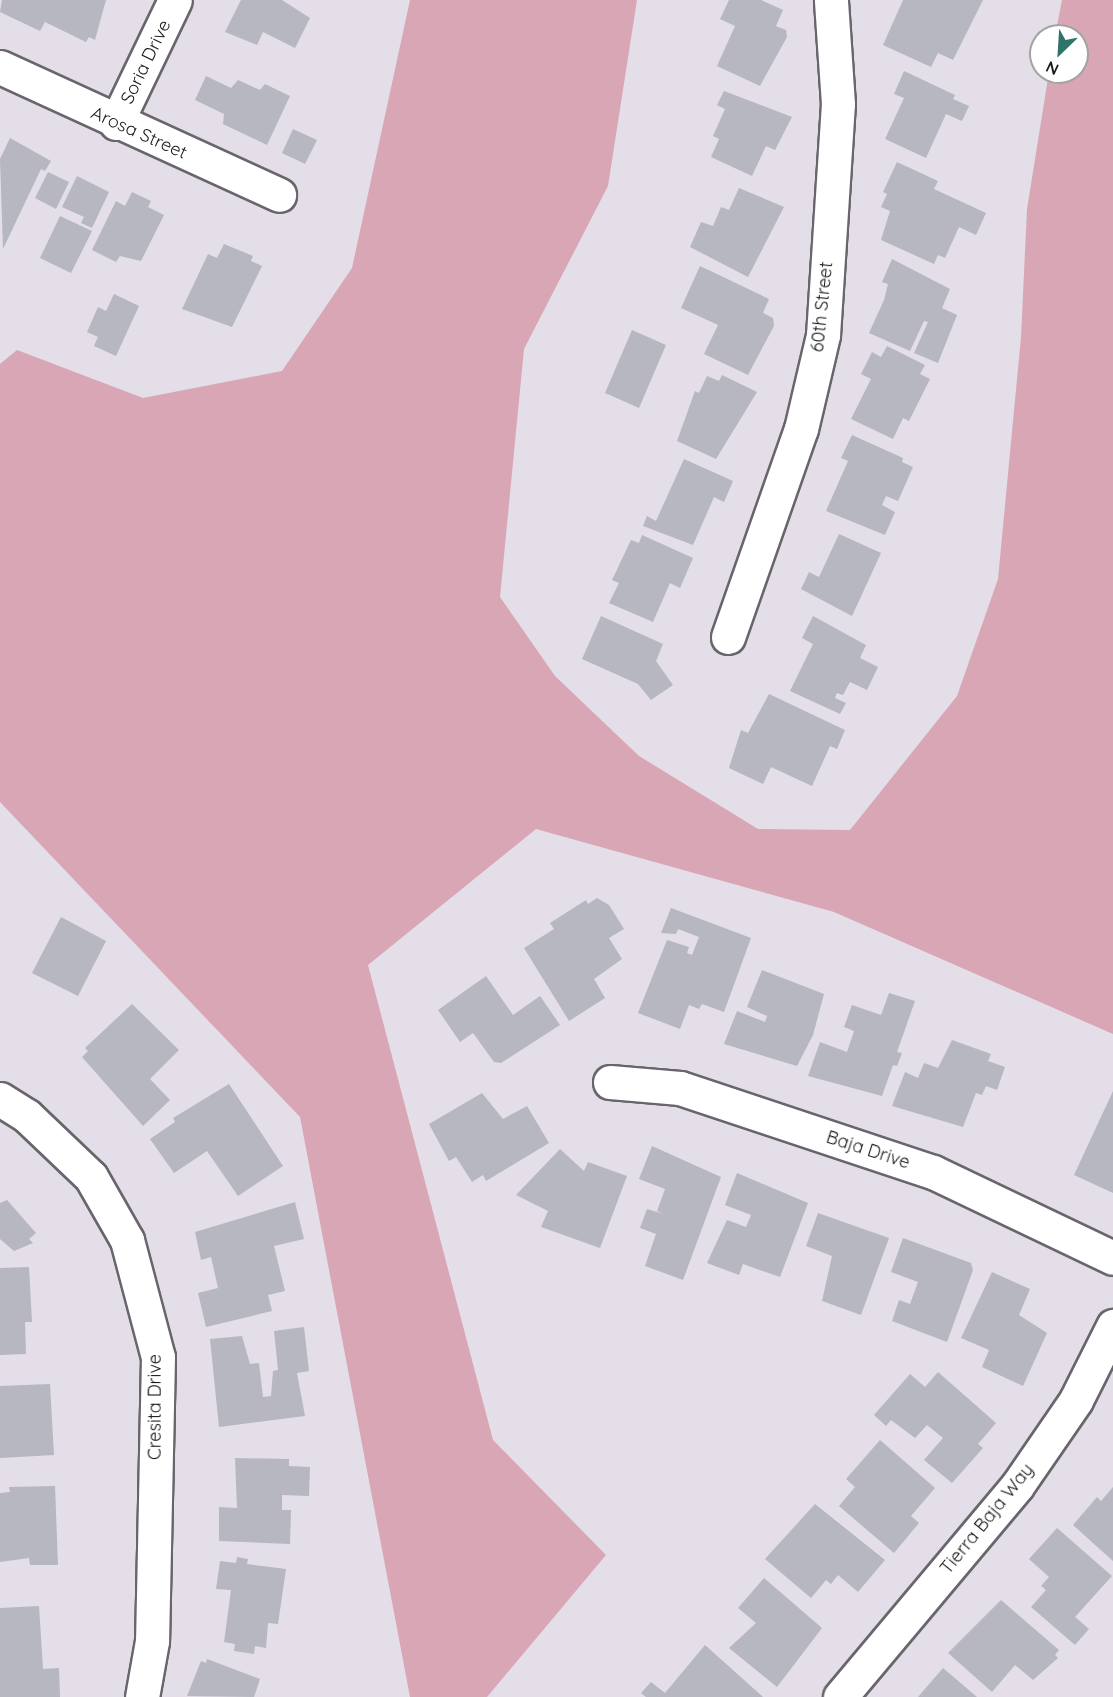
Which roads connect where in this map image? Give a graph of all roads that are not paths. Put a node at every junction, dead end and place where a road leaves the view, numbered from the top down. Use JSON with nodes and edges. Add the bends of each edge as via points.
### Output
{"nodes":[{"id":1,"x":175,"y":0,"type":"edge"},
{"id":2,"x":831,"y":0,"type":"edge"},
{"id":3,"x":0,"y":68,"type":"edge"},
{"id":4,"x":116,"y":123,"type":"junction"},
{"id":5,"x":279,"y":195,"type":"dead end"},
{"id":6,"x":728,"y":637,"type":"dead end"},
{"id":7,"x":610,"y":1082,"type":"dead end"},
{"id":8,"x":0,"y":1100,"type":"edge"},
{"id":9,"x":1113,"y":1258,"type":"edge"},
{"id":10,"x":1113,"y":1326,"type":"edge"},
{"id":11,"x":142,"y":1697,"type":"edge"},
{"id":12,"x":840,"y":1697,"type":"edge"}],
"edges":[{"from":1,"to":4,"type":"street","name":"Soria Drive"},
{"from":2,"to":6,"type":"street","name":"60th Street","via":[[838,104],[823,334],[801,429]]},
{"from":3,"to":4,"type":"street","name":"Arosa Street"},
{"from":4,"to":5,"type":"street","name":"Arosa Street"},
{"from":7,"to":9,"type":"street","name":"Baja Drive","via":[[680,1088],[933,1172]]},
{"from":8,"to":11,"type":"street","name":"Cresita Drive","via":[[27,1116],[91,1177],[127,1240],[158,1356],[152,1641]]},
{"from":10,"to":12,"type":"street","name":"Tierra Baja Way","via":[[1076,1400],[1017,1486]]}]}
